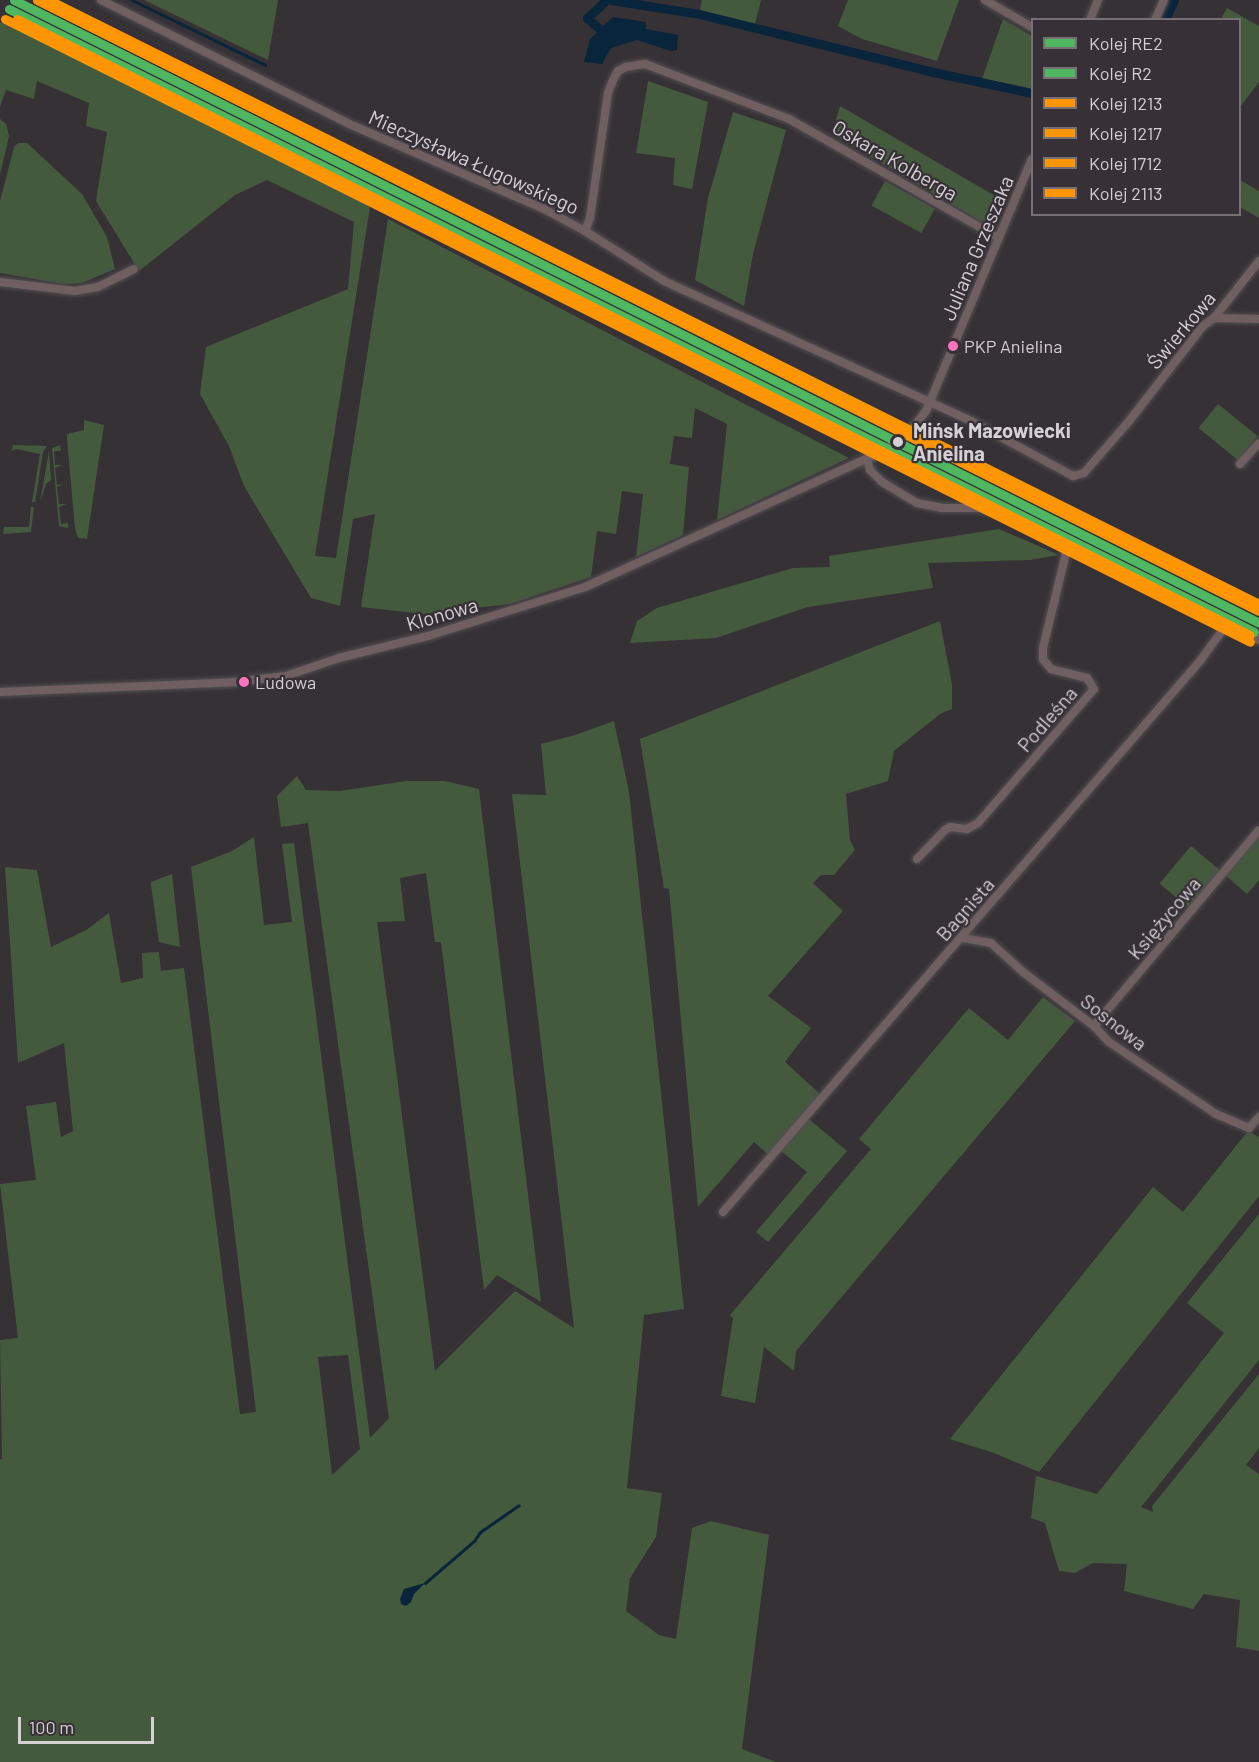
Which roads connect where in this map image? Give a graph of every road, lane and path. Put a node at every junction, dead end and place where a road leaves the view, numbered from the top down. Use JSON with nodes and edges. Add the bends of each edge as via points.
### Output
{"nodes":[{"id":1,"x":101,"y":0,"type":"edge"},
{"id":2,"x":985,"y":0,"type":"edge"},
{"id":3,"x":1098,"y":0,"type":"edge"},
{"id":4,"x":1164,"y":0,"type":"edge"},
{"id":5,"x":1091,"y":18,"type":"edge"},
{"id":6,"x":1156,"y":18,"type":"edge"},
{"id":7,"x":1031,"y":26,"type":"edge"},
{"id":8,"x":1031,"y":161,"type":"edge"},
{"id":9,"x":585,"y":231,"type":"junction"},
{"id":10,"x":999,"y":238,"type":"junction"},
{"id":11,"x":1259,"y":261,"type":"edge"},
{"id":12,"x":134,"y":269,"type":"dead end"},
{"id":13,"x":0,"y":282,"type":"edge"},
{"id":14,"x":1214,"y":318,"type":"junction"},
{"id":15,"x":1259,"y":319,"type":"edge"},
{"id":16,"x":930,"y":403,"type":"junction"},
{"id":17,"x":1130,"y":420,"type":"joint"},
{"id":18,"x":1259,"y":443,"type":"edge"},
{"id":19,"x":867,"y":459,"type":"junction"},
{"id":20,"x":1240,"y":464,"type":"dead end"},
{"id":21,"x":1068,"y":545,"type":"junction"},
{"id":22,"x":1227,"y":624,"type":"junction"},
{"id":23,"x":1259,"y":640,"type":"edge"},
{"id":24,"x":0,"y":692,"type":"edge"},
{"id":25,"x":1259,"y":830,"type":"edge"},
{"id":26,"x":917,"y":859,"type":"dead end"},
{"id":27,"x":963,"y":938,"type":"junction"},
{"id":28,"x":1094,"y":1026,"type":"junction"},
{"id":29,"x":1259,"y":1117,"type":"edge"},
{"id":30,"x":723,"y":1212,"type":"dead end"}],
"edges":[{"from":1,"to":9,"type":"street","name":"Mieczysława Ługowskiego","via":[[354,126],[544,209]]},
{"from":2,"to":7,"type":"street"},
{"from":3,"to":5,"type":"street"},
{"from":4,"to":6,"type":"street"},
{"from":8,"to":10,"type":"street","name":"Juliana Grzeszaka"},
{"from":9,"to":10,"type":"street","name":"Oskara Kolberga","via":[[608,93],[618,71],[635,64],[654,66],[807,129]]},
{"from":9,"to":16,"type":"street","name":"Mieczysława Ługowskiego","via":[[664,281]]},
{"from":10,"to":16,"type":"street","name":"Juliana Grzeszaka"},
{"from":11,"to":14,"type":"street","name":"Świerkowa"},
{"from":12,"to":13,"type":"street","via":[[98,287],[75,291]]},
{"from":14,"to":15,"type":"street"},
{"from":14,"to":17,"type":"street","name":"Świerkowa","via":[[1203,326]]},
{"from":16,"to":17,"type":"street","name":"Mieczysława Ługowskiego","via":[[1073,477],[1084,473]]},
{"from":16,"to":19,"type":"street","name":"Juliana Grzeszaka","via":[[901,441]]},
{"from":18,"to":20,"type":"street"},
{"from":19,"to":21,"type":"street","via":[[870,470],[882,482],[917,503],[936,508],[991,510]]},
{"from":19,"to":24,"type":"street","name":"Klonowa","via":[[585,587],[286,676],[235,682]]},
{"from":21,"to":22,"type":"street"},
{"from":21,"to":26,"type":"street","name":"Podleśna","via":[[1043,648],[1051,669],[1087,678],[1094,689],[978,823],[967,829],[950,827]]},
{"from":22,"to":23,"type":"street"},
{"from":22,"to":27,"type":"street","name":"Bagnista","via":[[1200,661]]},
{"from":25,"to":28,"type":"street","name":"Księżycowa"},
{"from":27,"to":28,"type":"street","name":"Sosnowa","via":[[991,943]]},
{"from":27,"to":30,"type":"street","name":"Bagnista"},
{"from":28,"to":29,"type":"street","name":"Sosnowa","via":[[1109,1042],[1216,1114],[1249,1128]]}]}
